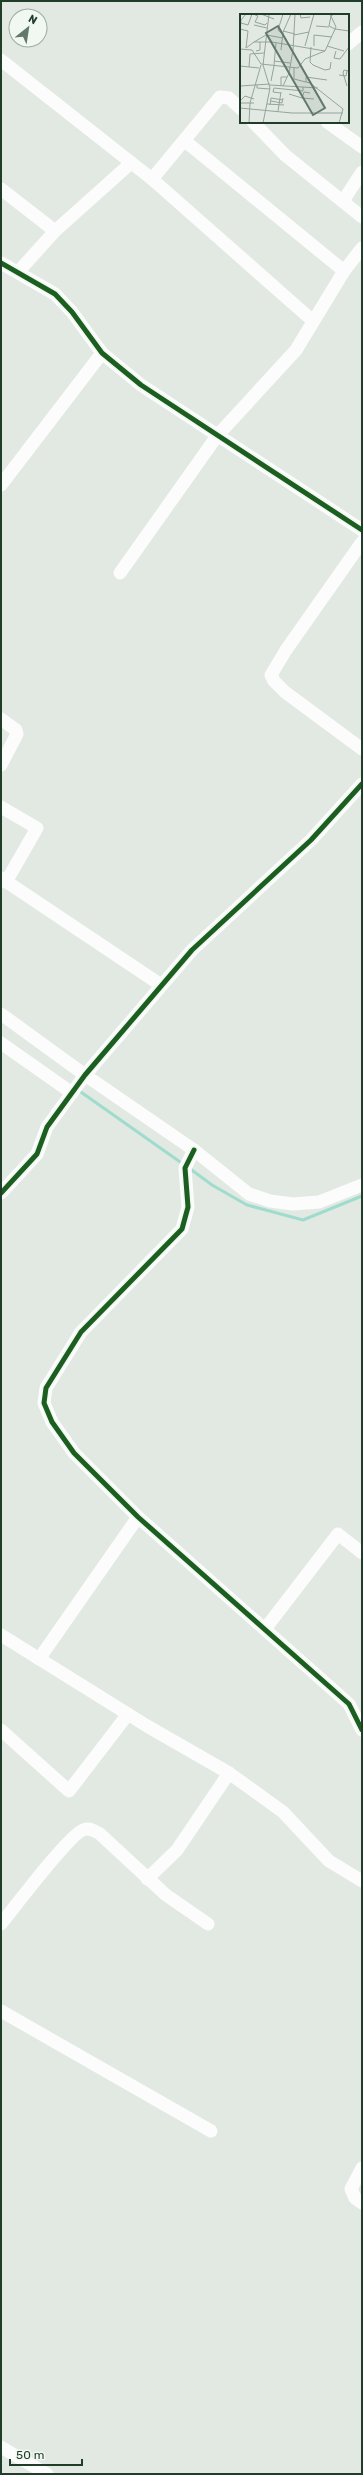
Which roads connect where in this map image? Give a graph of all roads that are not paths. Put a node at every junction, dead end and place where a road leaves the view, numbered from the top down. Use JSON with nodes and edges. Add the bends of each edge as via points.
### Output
{"nodes":[{"id":1,"x":362,"y":32,"type":"edge"},
{"id":2,"x":349,"y":43,"type":"edge"},
{"id":3,"x":1,"y":60,"type":"edge"},
{"id":4,"x":240,"y":108,"type":"edge"},
{"id":5,"x":254,"y":123,"type":"edge"},
{"id":6,"x":328,"y":123,"type":"edge"},
{"id":7,"x":185,"y":141,"type":"junction"},
{"id":8,"x":362,"y":147,"type":"edge"},
{"id":9,"x":132,"y":163,"type":"junction"},
{"id":10,"x":362,"y":172,"type":"edge"},
{"id":11,"x":152,"y":180,"type":"junction"},
{"id":12,"x":1,"y":189,"type":"edge"},
{"id":13,"x":343,"y":200,"type":"junction"},
{"id":14,"x":362,"y":217,"type":"edge"},
{"id":15,"x":55,"y":231,"type":"junction"},
{"id":16,"x":362,"y":248,"type":"edge"},
{"id":17,"x":1,"y":263,"type":"edge"},
{"id":18,"x":344,"y":271,"type":"junction"},
{"id":19,"x":18,"y":272,"type":"junction"},
{"id":20,"x":313,"y":321,"type":"junction"},
{"id":21,"x":102,"y":353,"type":"junction"},
{"id":22,"x":218,"y":436,"type":"junction"},
{"id":23,"x":1,"y":485,"type":"edge"},
{"id":24,"x":362,"y":530,"type":"edge"},
{"id":25,"x":362,"y":542,"type":"edge"},
{"id":26,"x":120,"y":573,"type":"dead end"},
{"id":27,"x":1,"y":719,"type":"edge"},
{"id":28,"x":362,"y":749,"type":"edge"},
{"id":29,"x":1,"y":765,"type":"edge"},
{"id":30,"x":362,"y":784,"type":"edge"},
{"id":31,"x":1,"y":807,"type":"edge"},
{"id":32,"x":3,"y":880,"type":"edge"},
{"id":33,"x":161,"y":985,"type":"junction"},
{"id":34,"x":1,"y":1014,"type":"edge"},
{"id":35,"x":1,"y":1043,"type":"edge"},
{"id":36,"x":84,"y":1077,"type":"junction"},
{"id":37,"x":72,"y":1092,"type":"junction"},
{"id":38,"x":189,"y":1159,"type":"junction"},
{"id":39,"x":362,"y":1185,"type":"edge"},
{"id":40,"x":1,"y":1193,"type":"edge"},
{"id":41,"x":138,"y":1517,"type":"junction"},
{"id":42,"x":362,"y":1553,"type":"edge"},
{"id":43,"x":265,"y":1629,"type":"junction"},
{"id":44,"x":1,"y":1635,"type":"edge"},
{"id":45,"x":39,"y":1659,"type":"junction"},
{"id":46,"x":128,"y":1714,"type":"junction"},
{"id":47,"x":1,"y":1730,"type":"edge"},
{"id":48,"x":362,"y":1730,"type":"edge"},
{"id":49,"x":229,"y":1773,"type":"junction"},
{"id":50,"x":147,"y":1879,"type":"junction"},
{"id":51,"x":362,"y":1881,"type":"edge"},
{"id":52,"x":1,"y":1924,"type":"edge"},
{"id":53,"x":208,"y":1924,"type":"dead end"},
{"id":54,"x":1,"y":2011,"type":"edge"},
{"id":55,"x":211,"y":2131,"type":"dead end"},
{"id":56,"x":362,"y":2168,"type":"edge"},
{"id":57,"x":362,"y":2203,"type":"edge"},
{"id":58,"x":1,"y":2447,"type":"edge"},
{"id":59,"x":47,"y":2474,"type":"edge"}],
"edges":[{"from":1,"to":2,"type":"street"},
{"from":3,"to":9,"type":"street"},
{"from":4,"to":7,"type":"street","via":[[229,98],[220,97]]},
{"from":5,"to":13,"type":"street","via":[[285,154]]},
{"from":6,"to":8,"type":"street"},
{"from":7,"to":11,"type":"street"},
{"from":7,"to":18,"type":"street"},
{"from":9,"to":11,"type":"street"},
{"from":9,"to":15,"type":"street"},
{"from":10,"to":13,"type":"street"},
{"from":11,"to":20,"type":"street"},
{"from":12,"to":15,"type":"street"},
{"from":13,"to":14,"type":"street"},
{"from":15,"to":19,"type":"street"},
{"from":16,"to":18,"type":"street"},
{"from":17,"to":19,"type":"street"},
{"from":18,"to":20,"type":"street"},
{"from":19,"to":21,"type":"street","via":[[55,294],[72,312]]},
{"from":20,"to":22,"type":"street","via":[[284,366]]},
{"from":21,"to":22,"type":"street","via":[[141,385]]},
{"from":21,"to":23,"type":"street"},
{"from":22,"to":24,"type":"street"},
{"from":22,"to":26,"type":"street"},
{"from":25,"to":28,"type":"street","via":[[271,675],[285,692]]},
{"from":27,"to":29,"type":"street","via":[[18,734]]},
{"from":30,"to":33,"type":"street","via":[[311,840],[192,950]]},
{"from":31,"to":32,"type":"street","via":[[36,828]]},
{"from":32,"to":33,"type":"street"},
{"from":33,"to":36,"type":"street"},
{"from":34,"to":36,"type":"street"},
{"from":35,"to":37,"type":"street"},
{"from":36,"to":37,"type":"street"},
{"from":36,"to":38,"type":"street"},
{"from":37,"to":40,"type":"street","via":[[46,1127],[37,1154]]},
{"from":38,"to":39,"type":"street","via":[[249,1194],[270,1201],[293,1204],[319,1202]]},
{"from":38,"to":41,"type":"street","via":[[188,1208],[182,1229],[81,1332],[46,1388],[44,1403],[61,1435],[74,1453]]},
{"from":41,"to":43,"type":"street"},
{"from":41,"to":45,"type":"street"},
{"from":42,"to":43,"type":"street","via":[[338,1534]]},
{"from":43,"to":48,"type":"street","via":[[349,1704]]},
{"from":44,"to":45,"type":"street"},
{"from":45,"to":46,"type":"street"},
{"from":46,"to":47,"type":"street","via":[[69,1791]]},
{"from":46,"to":49,"type":"street"},
{"from":49,"to":50,"type":"street","via":[[177,1850]]},
{"from":49,"to":51,"type":"street","via":[[283,1812],[329,1861]]},
{"from":50,"to":52,"type":"street","via":[[100,1834],[91,1829],[84,1829],[55,1858]]},
{"from":50,"to":53,"type":"street"},
{"from":54,"to":55,"type":"street"},
{"from":56,"to":57,"type":"street","via":[[351,2189],[355,2198]]},
{"from":58,"to":59,"type":"street"}]}
